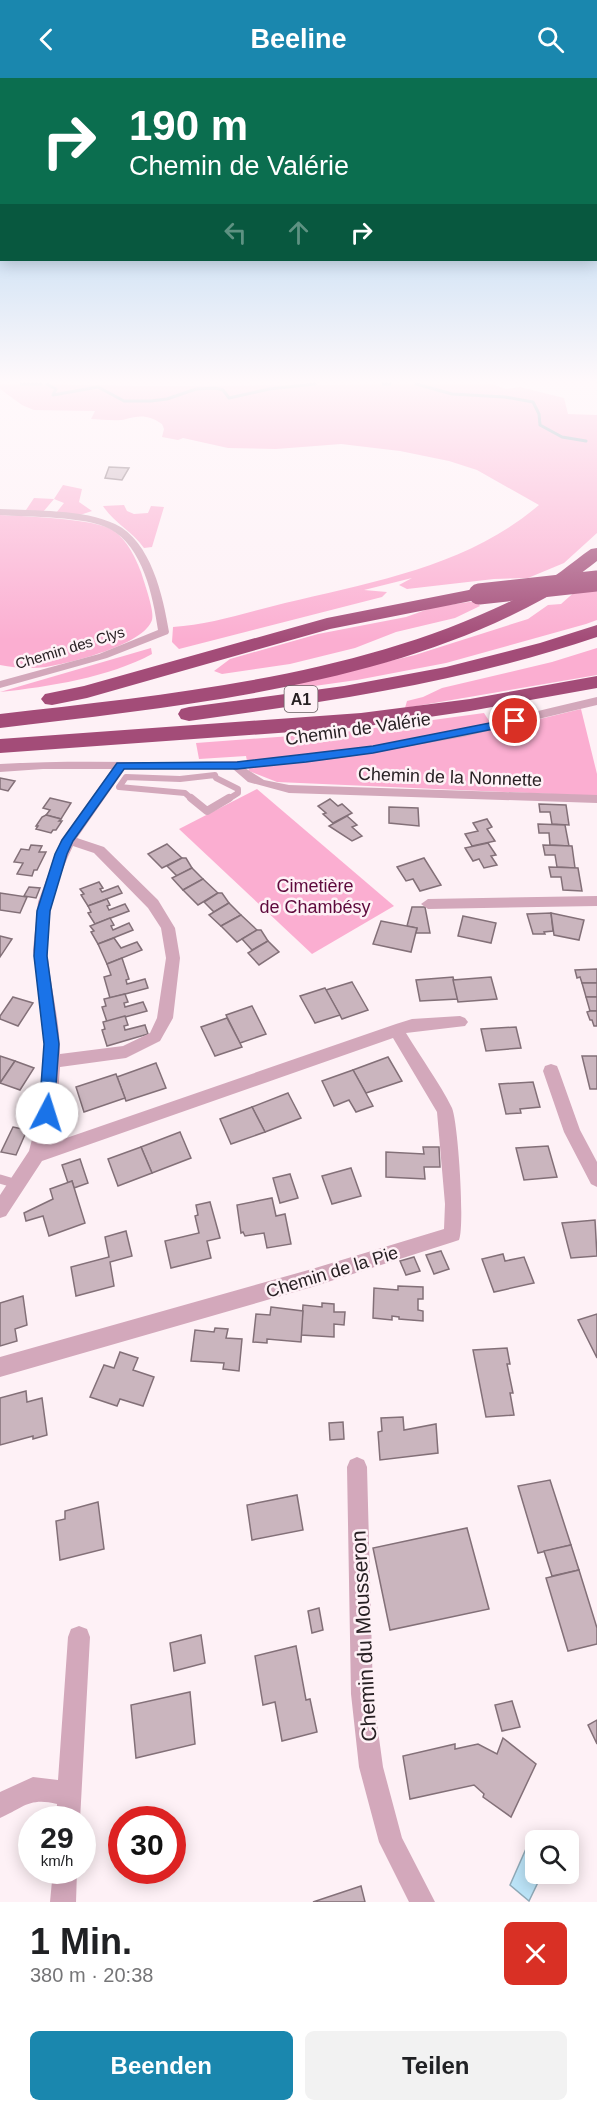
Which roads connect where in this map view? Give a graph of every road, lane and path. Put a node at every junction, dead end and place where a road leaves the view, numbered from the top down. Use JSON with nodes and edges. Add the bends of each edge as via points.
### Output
{"nodes":[{"id":1,"x":0,"y":512,"type":"edge"},
{"id":2,"x":597,"y":553,"type":"edge"},
{"id":3,"x":597,"y":581,"type":"edge"},
{"id":4,"x":597,"y":631,"type":"edge"},
{"id":5,"x":597,"y":682,"type":"edge"},
{"id":6,"x":0,"y":684,"type":"edge"},
{"id":7,"x":597,"y":701,"type":"edge"},
{"id":8,"x":0,"y":708,"type":"edge"},
{"id":9,"x":0,"y":722,"type":"edge"},
{"id":10,"x":0,"y":737,"type":"edge"},
{"id":11,"x":0,"y":746,"type":"edge"},
{"id":12,"x":237,"y":765,"type":"junction"},
{"id":13,"x":121,"y":766,"type":"junction"},
{"id":14,"x":0,"y":768,"type":"edge"},
{"id":15,"x":185,"y":793,"type":"joint"},
{"id":16,"x":597,"y":799,"type":"edge"},
{"id":17,"x":68,"y":840,"type":"junction"},
{"id":18,"x":597,"y":901,"type":"edge"},
{"id":19,"x":428,"y":904,"type":"dead end"},
{"id":20,"x":460,"y":1022,"type":"dead end"},
{"id":21,"x":396,"y":1030,"type":"junction"},
{"id":22,"x":51,"y":1062,"type":"junction"},
{"id":23,"x":551,"y":1071,"type":"dead end"},
{"id":24,"x":35,"y":1156,"type":"junction"},
{"id":25,"x":0,"y":1179,"type":"edge"},
{"id":26,"x":597,"y":1179,"type":"edge"},
{"id":27,"x":17,"y":1184,"type":"junction"},
{"id":28,"x":0,"y":1210,"type":"edge"},
{"id":29,"x":0,"y":1367,"type":"edge"},
{"id":30,"x":357,"y":1467,"type":"dead end"},
{"id":31,"x":79,"y":1637,"type":"dead end"},
{"id":32,"x":0,"y":1806,"type":"edge"},
{"id":33,"x":67,"y":1806,"type":"edge"},
{"id":34,"x":69,"y":1806,"type":"edge"},
{"id":35,"x":64,"y":1884,"type":"edge"},
{"id":36,"x":63,"y":1902,"type":"edge"},
{"id":37,"x":422,"y":1902,"type":"edge"}],
"edges":[{"from":1,"to":6,"type":"street","name":"Chemin des Clys","via":[[90,520],[114,527],[133,544],[144,562],[164,632],[103,656]]},
{"from":2,"to":9,"type":"highway","number":"A1","via":[[571,574],[506,611],[384,655],[228,690]]},
{"from":3,"to":8,"type":"highway","bridge":true,"via":[[478,594],[327,624],[87,692]]},
{"from":4,"to":10,"type":"highway","number":"A1","via":[[517,657],[386,685]]},
{"from":5,"to":11,"type":"highway","via":[[362,720]]},
{"from":7,"to":12,"type":"street","name":"Chemin de Valérie","via":[[373,750]]},
{"from":12,"to":13,"type":"street","name":"Chemin de Valérie"},
{"from":12,"to":16,"type":"street","name":"Chemin de la Nonnette","via":[[255,781],[289,789]]},
{"from":13,"to":14,"type":"street","name":"Chemin de Valérie"},
{"from":13,"to":17,"type":"street"},
{"from":15,"to":15,"type":"lane","via":[[207,812],[238,793],[238,789],[215,775],[180,779],[126,777],[119,787]]},
{"from":17,"to":22,"type":"street","via":[[56,869],[41,929],[40,956],[50,1020]]},
{"from":17,"to":22,"type":"street","via":[[99,850],[153,904],[168,928],[173,958],[165,1018],[155,1036],[126,1052]]},
{"from":18,"to":19,"type":"street"},
{"from":20,"to":21,"type":"street"},
{"from":21,"to":24,"type":"street"},
{"from":21,"to":29,"type":"street","name":"Chemin de la Pie","via":[[445,1111],[453,1234]]},
{"from":22,"to":24,"type":"street","via":[[44,1132]]},
{"from":23,"to":26,"type":"street","via":[[572,1132]]},
{"from":24,"to":27,"type":"street"},
{"from":25,"to":27,"type":"lane"},
{"from":27,"to":28,"type":"street"},
{"from":30,"to":37,"type":"street","name":"Chemin du Mousseron","via":[[362,1694],[371,1767],[392,1842]]},
{"from":31,"to":34,"type":"street"},
{"from":32,"to":33,"type":"street","via":[[36,1787],[45,1787]]},
{"from":35,"to":36,"type":"street"}]}
